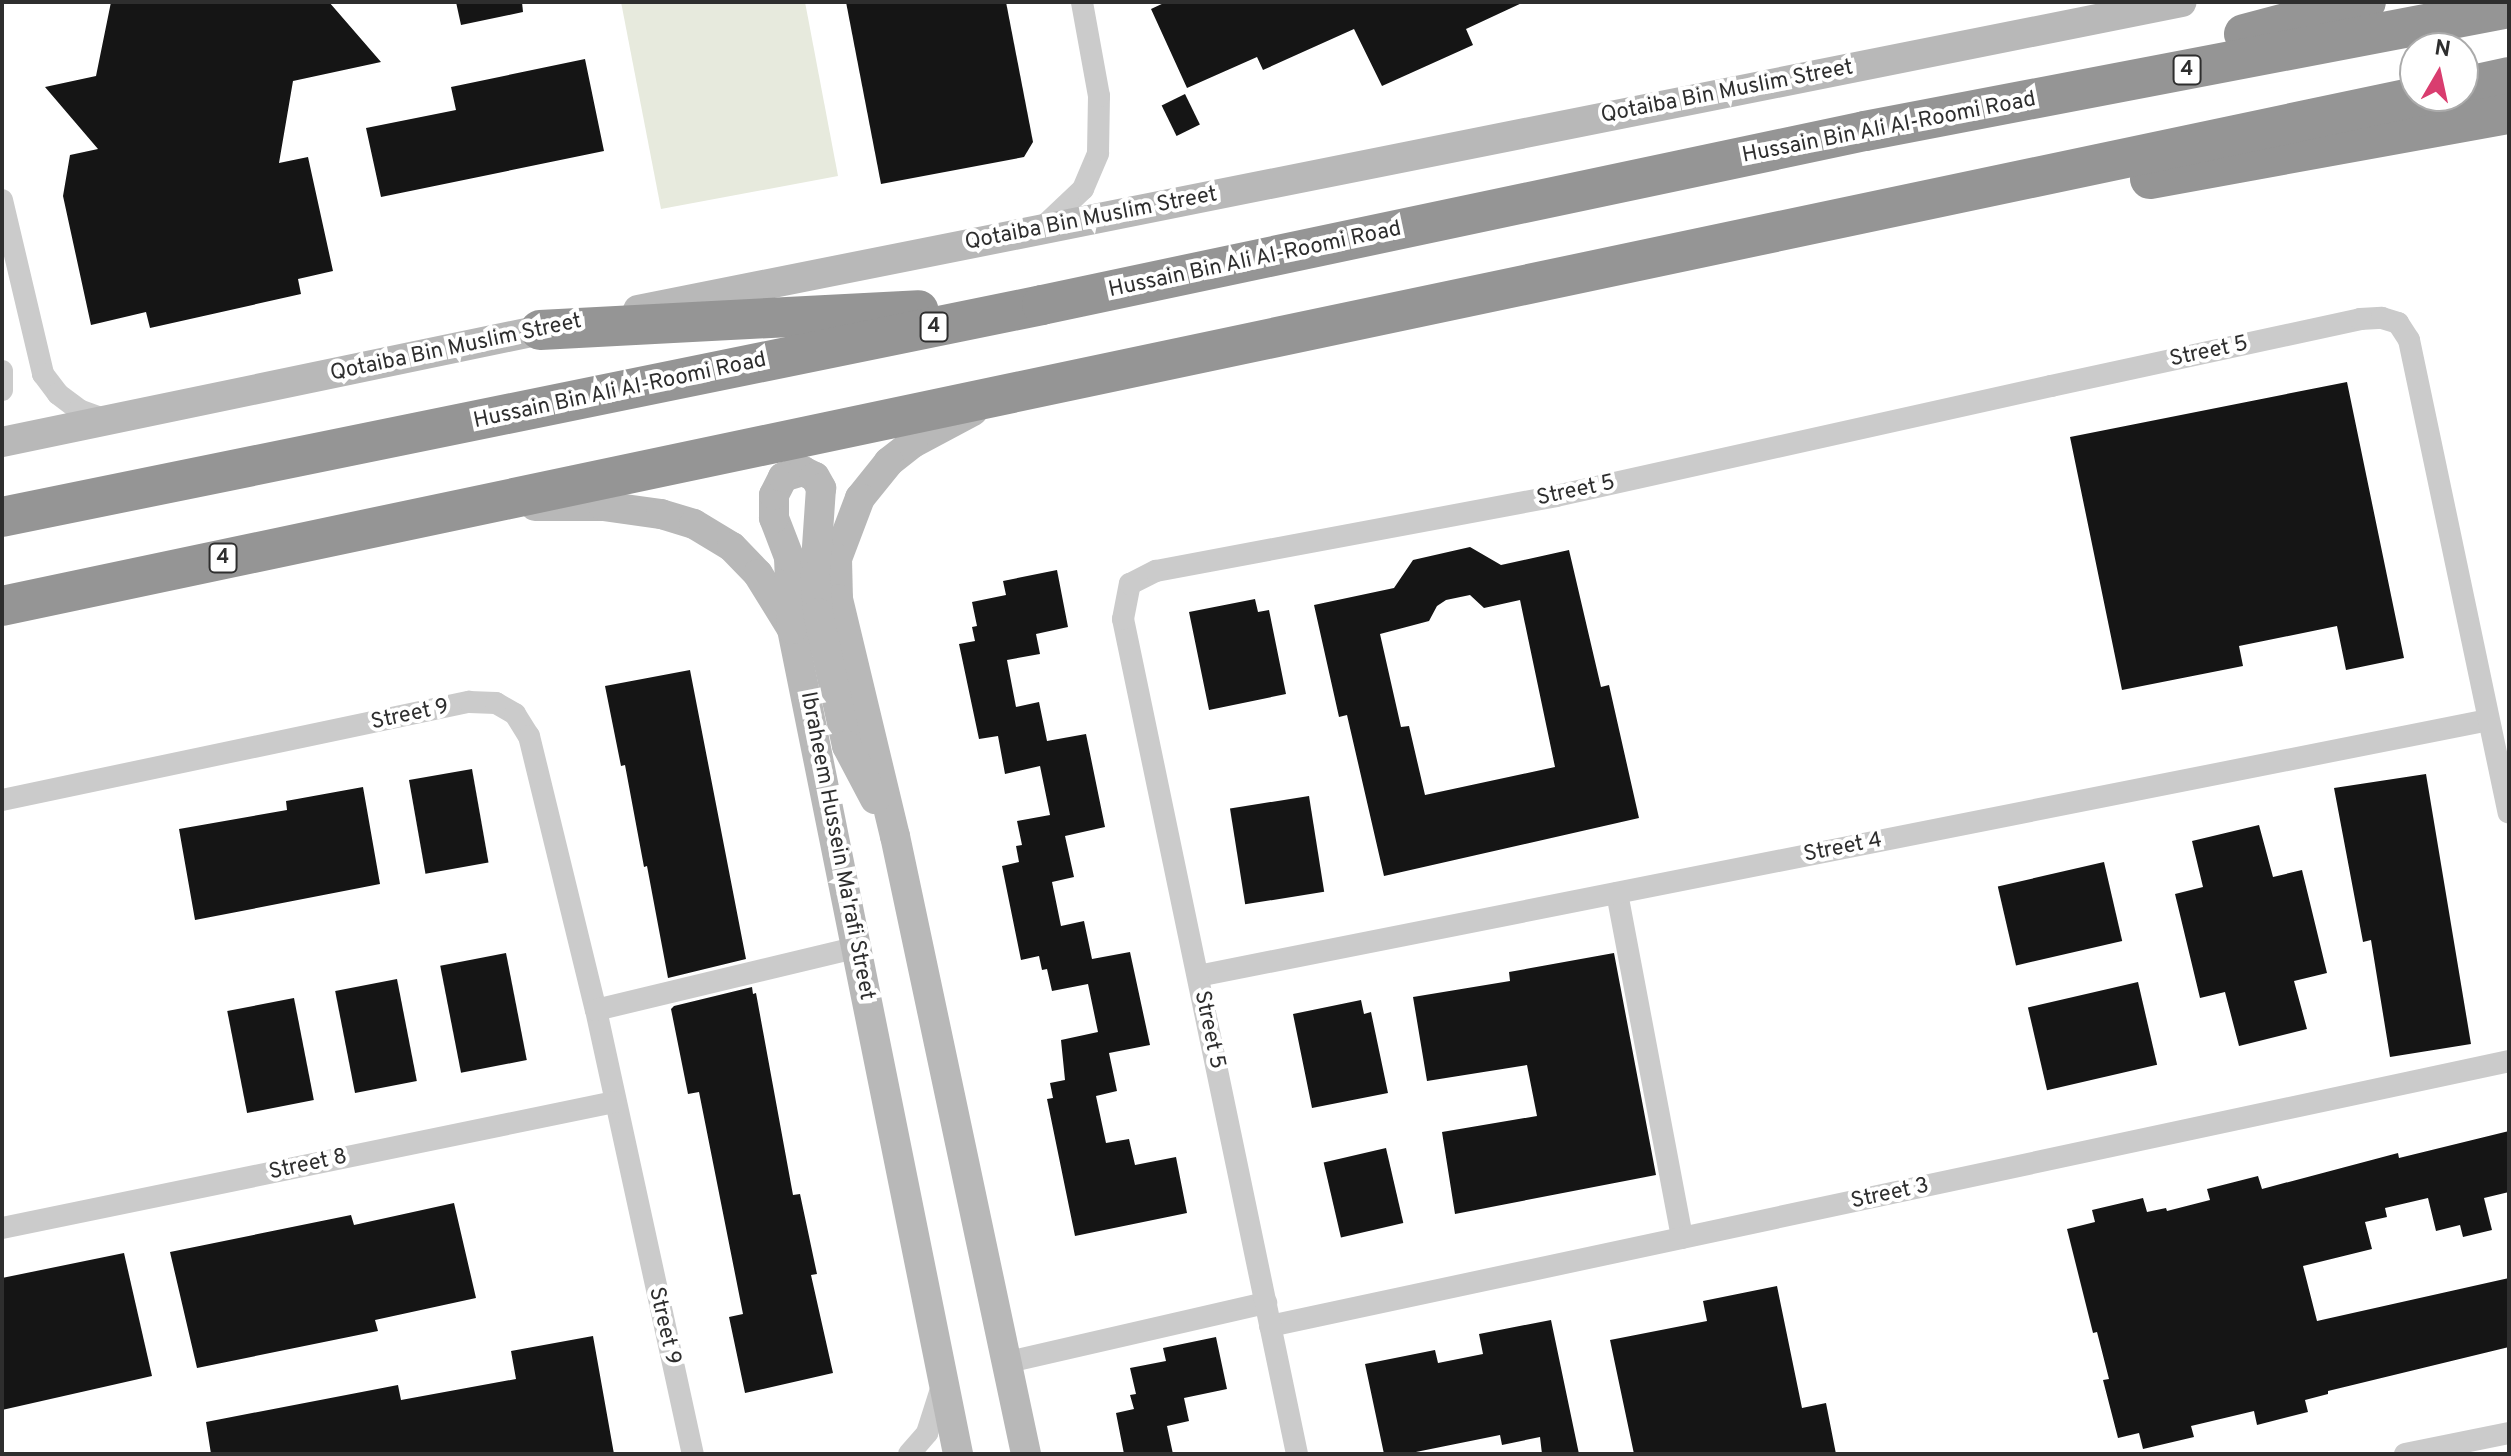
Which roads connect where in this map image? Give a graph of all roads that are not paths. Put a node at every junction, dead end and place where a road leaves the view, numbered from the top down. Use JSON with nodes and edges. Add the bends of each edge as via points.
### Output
{"nodes":[{"id":1,"x":1082,"y":2,"type":"edge"},
{"id":2,"x":2182,"y":2,"type":"edge"},
{"id":3,"x":2366,"y":2,"type":"edge"},
{"id":4,"x":2509,"y":8,"type":"edge"},
{"id":5,"x":2076,"y":12,"type":"edge"},
{"id":6,"x":2509,"y":77,"type":"edge"},
{"id":7,"x":2479,"y":95,"type":"edge"},
{"id":8,"x":2399,"y":100,"type":"edge"},
{"id":9,"x":2479,"y":109,"type":"edge"},
{"id":10,"x":2435,"y":112,"type":"edge"},
{"id":11,"x":2478,"y":112,"type":"edge"},
{"id":12,"x":2509,"y":114,"type":"edge"},
{"id":13,"x":2509,"y":123,"type":"edge"},
{"id":14,"x":1865,"y":131,"type":"junction"},
{"id":15,"x":2,"y":200,"type":"edge"},
{"id":16,"x":1833,"y":220,"type":"junction"},
{"id":17,"x":1040,"y":230,"type":"junction"},
{"id":18,"x":1042,"y":305,"type":"junction"},
{"id":19,"x":540,"y":330,"type":"junction"},
{"id":20,"x":2,"y":371,"type":"edge"},
{"id":21,"x":2,"y":390,"type":"edge"},
{"id":22,"x":1014,"y":394,"type":"junction"},
{"id":23,"x":108,"y":421,"type":"junction"},
{"id":24,"x":2,"y":442,"type":"edge"},
{"id":25,"x":445,"y":510,"type":"junction"},
{"id":26,"x":2,"y":517,"type":"edge"},
{"id":27,"x":2,"y":606,"type":"edge"},
{"id":28,"x":792,"y":629,"type":"junction"},
{"id":29,"x":2488,"y":720,"type":"junction"},
{"id":30,"x":2,"y":800,"type":"edge"},
{"id":31,"x":2509,"y":813,"type":"edge"},
{"id":32,"x":895,"y":836,"type":"junction"},
{"id":33,"x":1617,"y":893,"type":"junction"},
{"id":34,"x":858,"y":947,"type":"junction"},
{"id":35,"x":1198,"y":976,"type":"junction"},
{"id":36,"x":596,"y":1010,"type":"junction"},
{"id":37,"x":2509,"y":1061,"type":"edge"},
{"id":38,"x":614,"y":1102,"type":"junction"},
{"id":39,"x":2,"y":1228,"type":"edge"},
{"id":40,"x":1682,"y":1238,"type":"junction"},
{"id":41,"x":1266,"y":1303,"type":"junction"},
{"id":42,"x":1270,"y":1326,"type":"junction"},
{"id":43,"x":1008,"y":1362,"type":"junction"},
{"id":44,"x":942,"y":1385,"type":"junction"},
{"id":45,"x":2509,"y":1433,"type":"edge"},
{"id":46,"x":693,"y":1454,"type":"edge"},
{"id":47,"x":909,"y":1454,"type":"edge"},
{"id":48,"x":958,"y":1454,"type":"edge"},
{"id":49,"x":1026,"y":1454,"type":"edge"},
{"id":50,"x":1297,"y":1454,"type":"edge"},
{"id":51,"x":2405,"y":1454,"type":"edge"}],
"edges":[{"from":1,"to":17,"type":"street","via":[[1099,96],[1098,153],[1083,189]]},
{"from":2,"to":5,"type":"street","name":"Qotaiba Bin Muslim Street"},
{"from":3,"to":14,"type":"highway"},
{"from":4,"to":14,"type":"highway","name":"Hussain Bin Ali Al-Roomi Road","number":"4"},
{"from":5,"to":17,"type":"street","name":"Qotaiba Bin Muslim Street"},
{"from":6,"to":7,"type":"highway"},
{"from":8,"to":16,"type":"highway","number":"4"},
{"from":9,"to":12,"type":"highway"},
{"from":10,"to":16,"type":"highway","via":[[2118,185]]},
{"from":11,"to":13,"type":"highway"},
{"from":14,"to":18,"type":"highway","name":"Hussain Bin Ali Al-Roomi Road","number":"4"},
{"from":15,"to":23,"type":"street","via":[[43,374],[79,410]]},
{"from":16,"to":22,"type":"highway","number":"4"},
{"from":17,"to":19,"type":"street","name":"Qotaiba Bin Muslim Street"},
{"from":18,"to":19,"type":"highway"},
{"from":18,"to":26,"type":"highway","name":"Hussain Bin Ali Al-Roomi Road","number":"4"},
{"from":19,"to":23,"type":"street","name":"Qotaiba Bin Muslim Street"},
{"from":20,"to":21,"type":"street"},
{"from":22,"to":25,"type":"highway","number":"4"},
{"from":22,"to":32,"type":"street","via":[[953,420],[889,462],[860,498],[841,543],[838,599]]},
{"from":23,"to":24,"type":"street","name":"Qotaiba Bin Muslim Street"},
{"from":25,"to":27,"type":"highway","number":"4"},
{"from":25,"to":28,"type":"street","name":"Ibraheem Hussein Ma'rafi Street","via":[[603,506],[694,524],[732,547],[758,574]]},
{"from":28,"to":32,"type":"street","via":[[789,557],[774,518],[774,495],[783,477],[803,471],[821,488],[818,613],[847,746]]},
{"from":28,"to":34,"type":"street","name":"Ibraheem Hussein Ma'rafi Street"},
{"from":29,"to":31,"type":"street","name":"Street 5"},
{"from":29,"to":33,"type":"street","name":"Street 4"},
{"from":29,"to":35,"type":"street","name":"Street 5","via":[[2409,340],[2398,323],[2360,319],[1556,496],[1156,571],[1130,584],[1123,619]]},
{"from":30,"to":36,"type":"street","name":"Street 9","via":[[469,702],[496,703],[515,714],[529,736]]},
{"from":32,"to":43,"type":"street"},
{"from":33,"to":35,"type":"street","name":"Street 4"},
{"from":33,"to":40,"type":"street"},
{"from":34,"to":36,"type":"street"},
{"from":34,"to":44,"type":"street","name":"Ibraheem Hussein Ma'rafi Street"},
{"from":35,"to":41,"type":"street","name":"Street 5"},
{"from":36,"to":38,"type":"street","name":"Street 9"},
{"from":37,"to":40,"type":"street","name":"Street 3"},
{"from":38,"to":39,"type":"street","name":"Street 8"},
{"from":38,"to":46,"type":"street","name":"Street 9"},
{"from":40,"to":42,"type":"street","name":"Street 3"},
{"from":41,"to":42,"type":"street","name":"Street 5"},
{"from":41,"to":43,"type":"street"},
{"from":42,"to":50,"type":"street","name":"Street 5"},
{"from":43,"to":49,"type":"street"},
{"from":44,"to":47,"type":"street","via":[[927,1433]]},
{"from":44,"to":48,"type":"street","name":"Ibraheem Hussein Ma'rafi Street"},
{"from":45,"to":51,"type":"street"}]}
